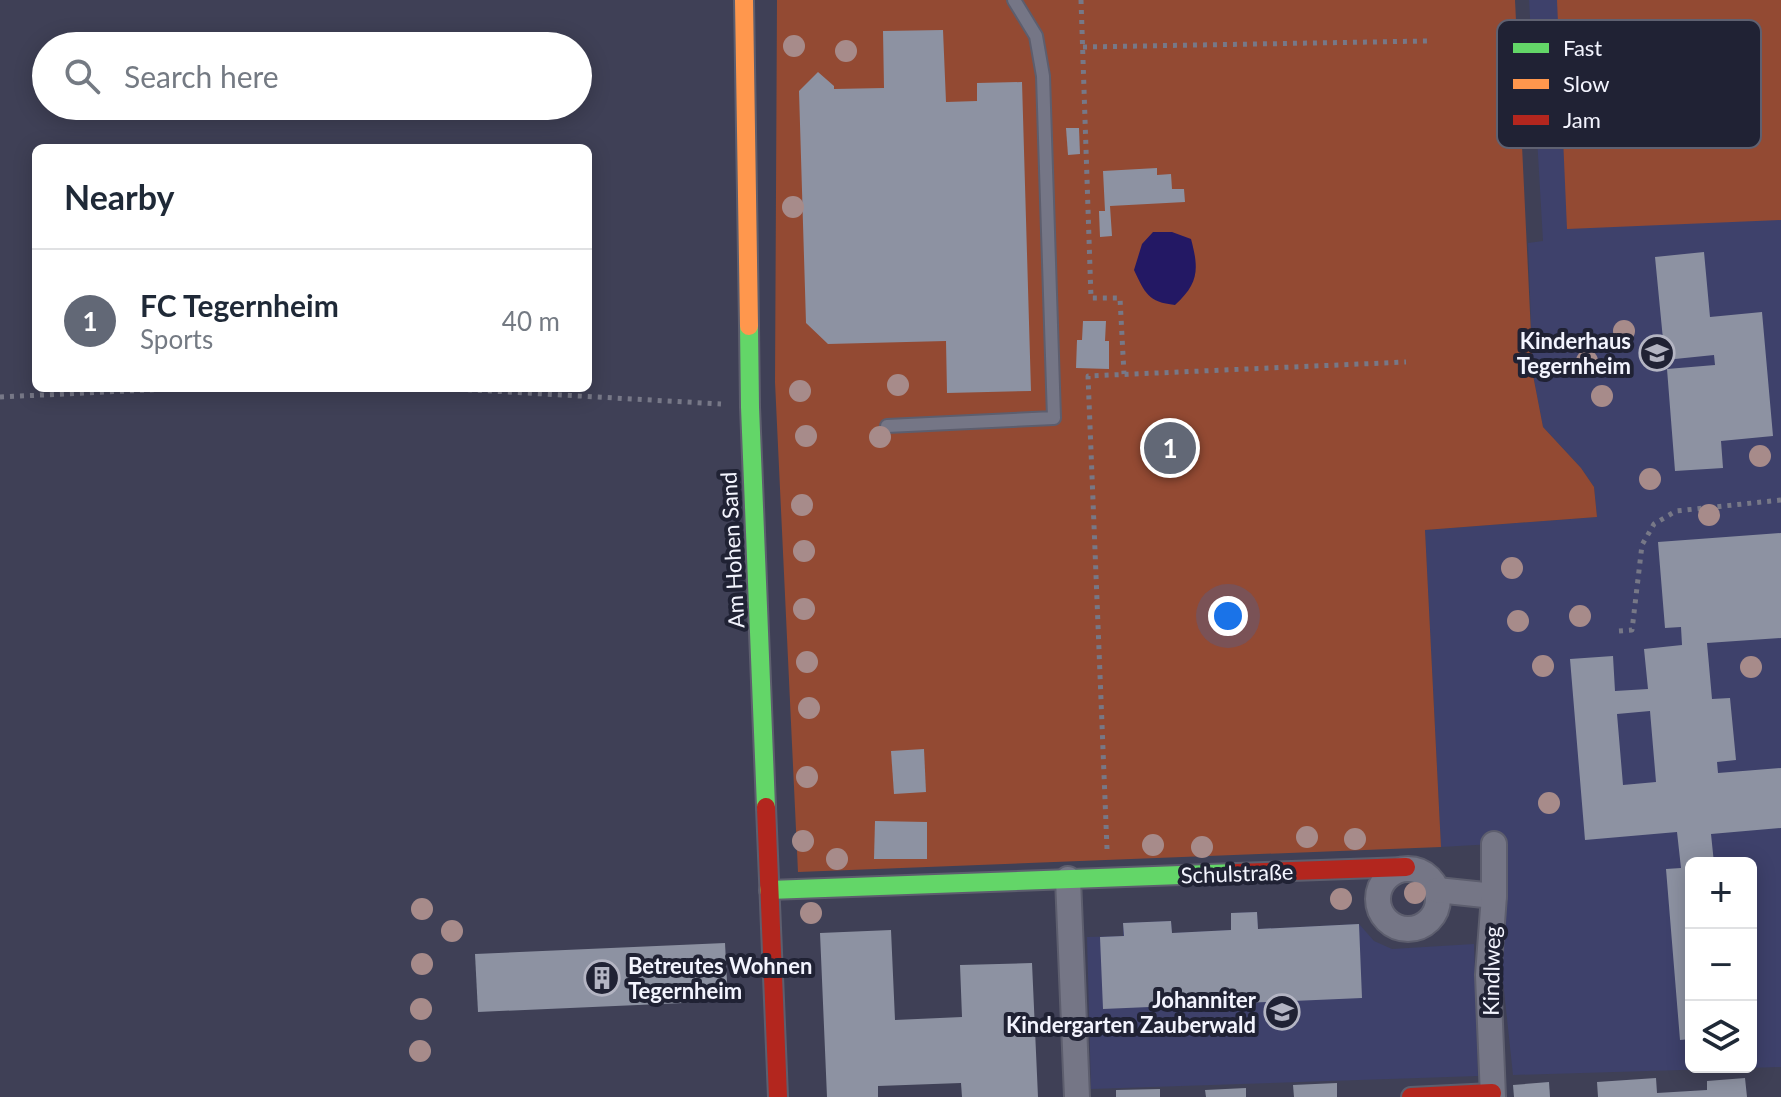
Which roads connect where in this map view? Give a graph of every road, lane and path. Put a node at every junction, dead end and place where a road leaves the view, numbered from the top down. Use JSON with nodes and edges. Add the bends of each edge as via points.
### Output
{"nodes":[{"id":1,"x":744,"y":0,"type":"edge"},
{"id":2,"x":1014,"y":0,"type":"edge"},
{"id":3,"x":1081,"y":0,"type":"edge"},
{"id":4,"x":1428,"y":41,"type":"dead end"},
{"id":5,"x":1083,"y":47,"type":"junction"},
{"id":6,"x":1406,"y":362,"type":"dead end"},
{"id":7,"x":1124,"y":374,"type":"junction"},
{"id":8,"x":106,"y":392,"type":"edge"},
{"id":9,"x":510,"y":392,"type":"edge"},
{"id":10,"x":0,"y":397,"type":"edge"},
{"id":11,"x":750,"y":407,"type":"junction"},
{"id":12,"x":887,"y":426,"type":"dead end"},
{"id":13,"x":1781,"y":500,"type":"edge"},
{"id":14,"x":1619,"y":631,"type":"dead end"},
{"id":15,"x":1107,"y":834,"type":"dead end"},
{"id":16,"x":1494,"y":844,"type":"dead end"},
{"id":17,"x":1406,"y":867,"type":"junction"},
{"id":18,"x":1068,"y":879,"type":"junction"},
{"id":19,"x":769,"y":890,"type":"junction"},
{"id":20,"x":1437,"y":890,"type":"junction"},
{"id":21,"x":1494,"y":896,"type":"junction"},
{"id":22,"x":1492,"y":1095,"type":"edge"},
{"id":23,"x":778,"y":1097,"type":"edge"},
{"id":24,"x":1077,"y":1097,"type":"edge"},
{"id":25,"x":1411,"y":1097,"type":"edge"}],
"edges":[{"from":1,"to":11,"type":"street","name":"Am Hohen Sand"},
{"from":2,"to":12,"type":"lane","via":[[1036,36],[1043,76],[1054,418]]},
{"from":3,"to":5,"type":"path"},
{"from":4,"to":5,"type":"path"},
{"from":5,"to":7,"type":"path","via":[[1091,298],[1120,298]]},
{"from":6,"to":7,"type":"path"},
{"from":7,"to":15,"type":"path","via":[[1088,376]]},
{"from":8,"to":10,"type":"path"},
{"from":9,"to":11,"type":"path"},
{"from":11,"to":19,"type":"street","name":"Am Hohen Sand"},
{"from":13,"to":14,"type":"path","via":[[1676,511],[1654,524],[1642,545],[1632,630]]},
{"from":16,"to":21,"type":"street","name":"Kindlweg"},
{"from":17,"to":18,"type":"street","name":"Schulstraße"},
{"from":17,"to":20,"type":"street","via":[[1428,876]]},
{"from":17,"to":20,"type":"street","via":[[1385,879],[1379,890],[1381,913],[1389,922],[1399,928],[1422,926],[1437,908]]},
{"from":18,"to":19,"type":"street","name":"Schulstraße"},
{"from":18,"to":24,"type":"street"},
{"from":19,"to":23,"type":"street","name":"Am Hohen Sand"},
{"from":20,"to":21,"type":"street"},
{"from":21,"to":22,"type":"street","name":"Kindlweg","via":[[1488,975]]},
{"from":22,"to":25,"type":"street"}]}
